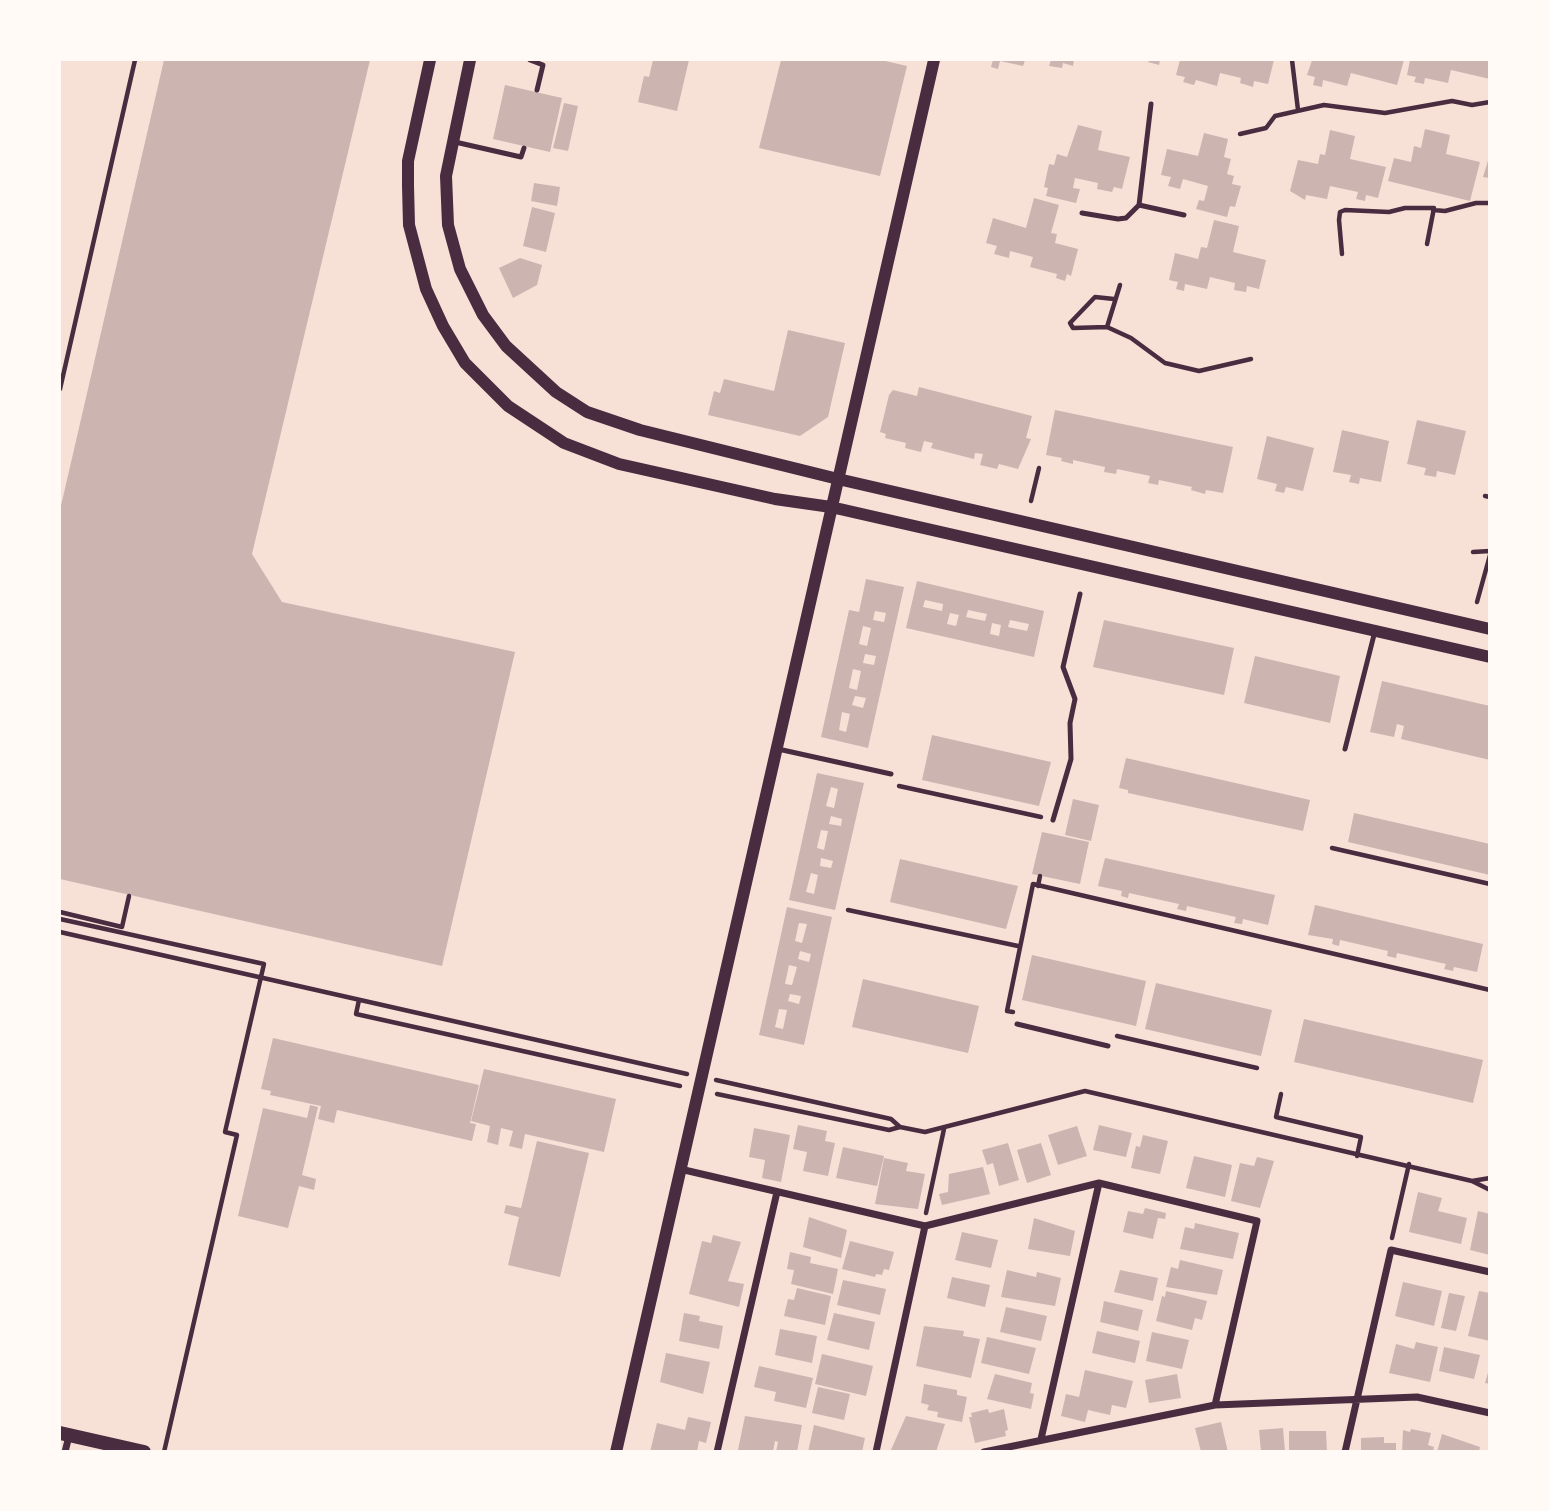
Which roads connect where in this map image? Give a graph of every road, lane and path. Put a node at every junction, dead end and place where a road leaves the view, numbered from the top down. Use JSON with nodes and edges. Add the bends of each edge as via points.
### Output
{"nodes":[{"id":1,"x":135,"y":60,"type":"edge"},
{"id":2,"x":430,"y":60,"type":"edge"},
{"id":3,"x":470,"y":60,"type":"edge"},
{"id":4,"x":530,"y":60,"type":"edge"},
{"id":5,"x":934,"y":60,"type":"edge"},
{"id":6,"x":1292,"y":60,"type":"edge"},
{"id":7,"x":537,"y":90,"type":"dead end"},
{"id":8,"x":1489,"y":102,"type":"edge"},
{"id":9,"x":1151,"y":104,"type":"dead end"},
{"id":10,"x":1298,"y":110,"type":"junction"},
{"id":11,"x":1240,"y":134,"type":"dead end"},
{"id":12,"x":452,"y":141,"type":"junction"},
{"id":13,"x":523,"y":148,"type":"dead end"},
{"id":14,"x":1489,"y":203,"type":"edge"},
{"id":15,"x":1139,"y":205,"type":"junction"},
{"id":16,"x":1433,"y":210,"type":"junction"},
{"id":17,"x":1082,"y":213,"type":"dead end"},
{"id":18,"x":1184,"y":215,"type":"dead end"},
{"id":19,"x":1427,"y":244,"type":"dead end"},
{"id":20,"x":1342,"y":254,"type":"dead end"},
{"id":21,"x":1120,"y":285,"type":"dead end"},
{"id":22,"x":1114,"y":299,"type":"junction"},
{"id":23,"x":1107,"y":327,"type":"junction"},
{"id":24,"x":1251,"y":359,"type":"dead end"},
{"id":25,"x":60,"y":389,"type":"edge"},
{"id":26,"x":1039,"y":468,"type":"dead end"},
{"id":27,"x":838,"y":479,"type":"junction"},
{"id":28,"x":1031,"y":501,"type":"dead end"},
{"id":29,"x":831,"y":507,"type":"junction"},
{"id":30,"x":1473,"y":552,"type":"dead end"},
{"id":31,"x":1489,"y":553,"type":"edge"},
{"id":32,"x":1080,"y":594,"type":"dead end"},
{"id":33,"x":1477,"y":603,"type":"dead end"},
{"id":34,"x":1489,"y":629,"type":"edge"},
{"id":35,"x":1375,"y":631,"type":"junction"},
{"id":36,"x":1489,"y":657,"type":"edge"},
{"id":37,"x":777,"y":748,"type":"junction"},
{"id":38,"x":1345,"y":749,"type":"dead end"},
{"id":39,"x":891,"y":774,"type":"dead end"},
{"id":40,"x":899,"y":786,"type":"dead end"},
{"id":41,"x":1053,"y":820,"type":"joint"},
{"id":42,"x":1332,"y":848,"type":"dead end"},
{"id":43,"x":1040,"y":876,"type":"dead end"},
{"id":44,"x":1489,"y":884,"type":"edge"},
{"id":45,"x":1038,"y":886,"type":"junction"},
{"id":46,"x":129,"y":896,"type":"dead end"},
{"id":47,"x":848,"y":910,"type":"dead end"},
{"id":48,"x":60,"y":912,"type":"edge"},
{"id":49,"x":60,"y":919,"type":"edge"},
{"id":50,"x":60,"y":932,"type":"edge"},
{"id":51,"x":1018,"y":946,"type":"junction"},
{"id":52,"x":261,"y":978,"type":"junction"},
{"id":53,"x":1489,"y":990,"type":"edge"},
{"id":54,"x":359,"y":1000,"type":"junction"},
{"id":55,"x":1020,"y":1014,"type":"dead end"},
{"id":56,"x":1017,"y":1024,"type":"dead end"},
{"id":57,"x":1112,"y":1035,"type":"dead end"},
{"id":58,"x":1108,"y":1046,"type":"dead end"},
{"id":59,"x":644,"y":1064,"type":"dead end"},
{"id":60,"x":1257,"y":1068,"type":"dead end"},
{"id":61,"x":680,"y":1086,"type":"dead end"},
{"id":62,"x":746,"y":1087,"type":"dead end"},
{"id":63,"x":717,"y":1094,"type":"dead end"},
{"id":64,"x":1281,"y":1094,"type":"dead end"},
{"id":65,"x":900,"y":1127,"type":"junction"},
{"id":66,"x":944,"y":1129,"type":"junction"},
{"id":67,"x":1357,"y":1156,"type":"junction"},
{"id":68,"x":1409,"y":1164,"type":"junction"},
{"id":69,"x":680,"y":1169,"type":"junction"},
{"id":70,"x":1489,"y":1178,"type":"edge"},
{"id":71,"x":1472,"y":1181,"type":"junction"},
{"id":72,"x":1099,"y":1183,"type":"junction"},
{"id":73,"x":1489,"y":1190,"type":"edge"},
{"id":74,"x":777,"y":1192,"type":"junction"},
{"id":75,"x":925,"y":1226,"type":"junction"},
{"id":76,"x":1391,"y":1250,"type":"junction"},
{"id":77,"x":1489,"y":1272,"type":"edge"},
{"id":78,"x":1357,"y":1399,"type":"junction"},
{"id":79,"x":1215,"y":1405,"type":"junction"},
{"id":80,"x":1489,"y":1413,"type":"edge"},
{"id":81,"x":64,"y":1435,"type":"edge"},
{"id":82,"x":1041,"y":1438,"type":"junction"},
{"id":83,"x":65,"y":1451,"type":"edge"},
{"id":84,"x":144,"y":1451,"type":"edge"},
{"id":85,"x":164,"y":1451,"type":"edge"},
{"id":86,"x":615,"y":1451,"type":"edge"},
{"id":87,"x":717,"y":1451,"type":"edge"},
{"id":88,"x":876,"y":1451,"type":"edge"},
{"id":89,"x":984,"y":1451,"type":"edge"},
{"id":90,"x":1345,"y":1451,"type":"edge"}],
"edges":[{"from":1,"to":25,"type":"path"},
{"from":2,"to":29,"type":"street","via":[[408,161],[409,225],[434,309],[465,363],[508,406],[583,452],[758,496]]},
{"from":3,"to":12,"type":"street"},
{"from":4,"to":7,"type":"lane","via":[[543,65]]},
{"from":5,"to":27,"type":"street"},
{"from":6,"to":10,"type":"path"},
{"from":8,"to":10,"type":"path","via":[[1452,101],[1385,113],[1324,105]]},
{"from":9,"to":15,"type":"lane"},
{"from":10,"to":11,"type":"path","via":[[1275,116],[1266,128]]},
{"from":12,"to":13,"type":"lane","via":[[522,157]]},
{"from":12,"to":27,"type":"street","via":[[446,176],[448,225],[460,269],[483,315],[530,370],[569,401],[611,421]]},
{"from":14,"to":16,"type":"path"},
{"from":15,"to":17,"type":"lane","via":[[1126,218]]},
{"from":15,"to":18,"type":"lane"},
{"from":16,"to":19,"type":"path"},
{"from":16,"to":20,"type":"path","via":[[1340,212]]},
{"from":21,"to":22,"type":"path"},
{"from":22,"to":23,"type":"path"},
{"from":22,"to":23,"type":"path","via":[[1096,297],[1070,323],[1073,328]]},
{"from":23,"to":24,"type":"path","via":[[1165,363],[1199,371]]},
{"from":26,"to":28,"type":"path"},
{"from":27,"to":29,"type":"street"},
{"from":27,"to":34,"type":"street"},
{"from":29,"to":35,"type":"street"},
{"from":29,"to":37,"type":"street"},
{"from":30,"to":31,"type":"path"},
{"from":31,"to":33,"type":"path"},
{"from":32,"to":41,"type":"lane","via":[[1062,667],[1075,699],[1071,759]]},
{"from":35,"to":36,"type":"street"},
{"from":35,"to":38,"type":"lane"},
{"from":37,"to":39,"type":"lane"},
{"from":37,"to":69,"type":"street"},
{"from":40,"to":41,"type":"path"},
{"from":42,"to":44,"type":"path"},
{"from":43,"to":45,"type":"path"},
{"from":45,"to":51,"type":"path","via":[[1033,884]]},
{"from":45,"to":53,"type":"path"},
{"from":46,"to":48,"type":"path","via":[[122,927]]},
{"from":47,"to":51,"type":"path"},
{"from":49,"to":52,"type":"path","via":[[264,964]]},
{"from":50,"to":52,"type":"path"},
{"from":51,"to":55,"type":"path","via":[[1020,956],[1007,1011]]},
{"from":52,"to":54,"type":"path"},
{"from":52,"to":85,"type":"path","via":[[225,1132],[237,1135]]},
{"from":54,"to":59,"type":"path"},
{"from":54,"to":61,"type":"path","via":[[356,1014]]},
{"from":56,"to":58,"type":"lane"},
{"from":57,"to":60,"type":"path"},
{"from":62,"to":65,"type":"path","via":[[891,1119]]},
{"from":63,"to":65,"type":"path","via":[[890,1130]]},
{"from":64,"to":67,"type":"path","via":[[1276,1117],[1361,1137]]},
{"from":65,"to":66,"type":"path","via":[[925,1132]]},
{"from":66,"to":67,"type":"path","via":[[1085,1091],[1281,1134]]},
{"from":66,"to":75,"type":"path"},
{"from":67,"to":68,"type":"path"},
{"from":68,"to":71,"type":"path"},
{"from":68,"to":76,"type":"path"},
{"from":69,"to":74,"type":"street"},
{"from":69,"to":86,"type":"street"},
{"from":70,"to":71,"type":"path"},
{"from":71,"to":73,"type":"path"},
{"from":72,"to":75,"type":"street"},
{"from":72,"to":79,"type":"street","via":[[1258,1221]]},
{"from":72,"to":82,"type":"street"},
{"from":74,"to":75,"type":"street"},
{"from":74,"to":87,"type":"street"},
{"from":75,"to":88,"type":"street"},
{"from":76,"to":77,"type":"street"},
{"from":76,"to":78,"type":"street"},
{"from":78,"to":79,"type":"street"},
{"from":78,"to":80,"type":"street","via":[[1417,1397]]},
{"from":78,"to":90,"type":"street"},
{"from":79,"to":82,"type":"street"},
{"from":81,"to":83,"type":"street"},
{"from":81,"to":84,"type":"main road"},
{"from":82,"to":89,"type":"street"}]}
